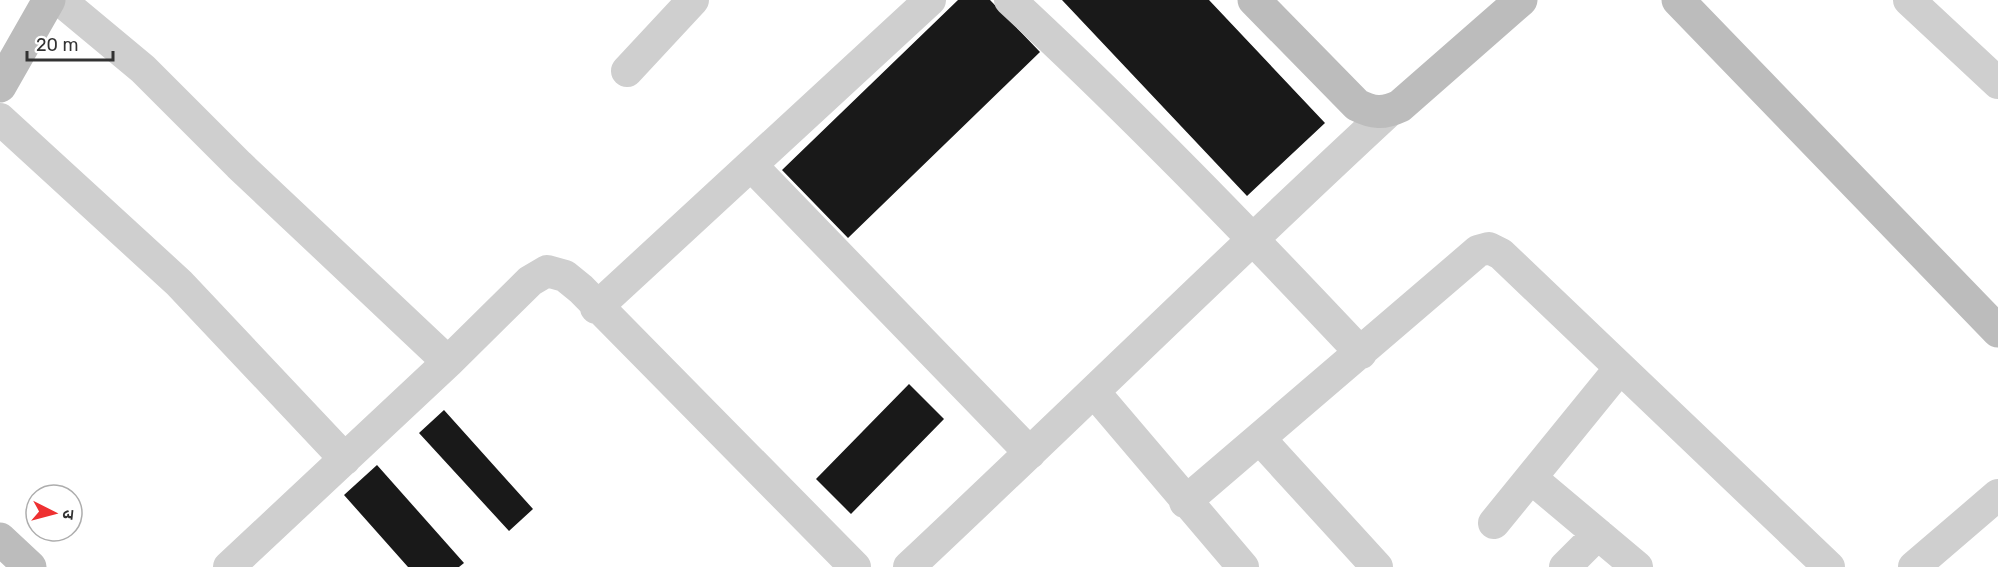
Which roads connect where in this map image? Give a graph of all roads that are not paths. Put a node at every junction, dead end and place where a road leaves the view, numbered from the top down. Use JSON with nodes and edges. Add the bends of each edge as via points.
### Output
{"nodes":[{"id":1,"x":49,"y":0,"type":"edge"},
{"id":2,"x":60,"y":0,"type":"edge"},
{"id":3,"x":692,"y":0,"type":"edge"},
{"id":4,"x":930,"y":0,"type":"edge"},
{"id":5,"x":1010,"y":0,"type":"edge"},
{"id":6,"x":1254,"y":0,"type":"edge"},
{"id":7,"x":1521,"y":0,"type":"edge"},
{"id":8,"x":1678,"y":0,"type":"edge"},
{"id":9,"x":1909,"y":0,"type":"edge"},
{"id":10,"x":627,"y":71,"type":"dead end"},
{"id":11,"x":1998,"y":83,"type":"edge"},
{"id":12,"x":0,"y":86,"type":"edge"},
{"id":13,"x":1387,"y":113,"type":"junction"},
{"id":14,"x":0,"y":119,"type":"edge"},
{"id":15,"x":751,"y":165,"type":"junction"},
{"id":16,"x":1252,"y":237,"type":"junction"},
{"id":17,"x":596,"y":308,"type":"junction"},
{"id":18,"x":1998,"y":331,"type":"edge"},
{"id":19,"x":1361,"y":353,"type":"junction"},
{"id":20,"x":448,"y":362,"type":"junction"},
{"id":21,"x":1620,"y":368,"type":"junction"},
{"id":22,"x":1095,"y":393,"type":"junction"},
{"id":23,"x":1260,"y":439,"type":"junction"},
{"id":24,"x":1030,"y":453,"type":"junction"},
{"id":25,"x":345,"y":459,"type":"junction"},
{"id":26,"x":1531,"y":478,"type":"junction"},
{"id":27,"x":1185,"y":502,"type":"junction"},
{"id":28,"x":1993,"y":509,"type":"edge"},
{"id":29,"x":1494,"y":523,"type":"dead end"},
{"id":30,"x":1598,"y":534,"type":"junction"},
{"id":31,"x":0,"y":539,"type":"edge"},
{"id":32,"x":30,"y":567,"type":"edge"},
{"id":33,"x":229,"y":567,"type":"edge"},
{"id":34,"x":855,"y":567,"type":"edge"},
{"id":35,"x":909,"y":567,"type":"edge"},
{"id":36,"x":1244,"y":567,"type":"edge"},
{"id":37,"x":1377,"y":567,"type":"edge"},
{"id":38,"x":1565,"y":567,"type":"edge"},
{"id":39,"x":1636,"y":567,"type":"edge"},
{"id":40,"x":1829,"y":567,"type":"edge"},
{"id":41,"x":1914,"y":567,"type":"edge"}],
"edges":[{"from":1,"to":12,"type":"street"},
{"from":2,"to":20,"type":"street","via":[[143,69]]},
{"from":3,"to":10,"type":"street"},
{"from":4,"to":15,"type":"street"},
{"from":5,"to":16,"type":"street"},
{"from":6,"to":13,"type":"street","via":[[1357,105],[1371,112]]},
{"from":7,"to":13,"type":"street","via":[[1400,106]]},
{"from":8,"to":18,"type":"street"},
{"from":9,"to":11,"type":"street"},
{"from":13,"to":16,"type":"street"},
{"from":14,"to":25,"type":"street","via":[[179,283]]},
{"from":15,"to":17,"type":"street"},
{"from":15,"to":24,"type":"street"},
{"from":16,"to":19,"type":"street"},
{"from":16,"to":22,"type":"street"},
{"from":17,"to":20,"type":"street","via":[[565,276],[547,271],[530,282]]},
{"from":17,"to":34,"type":"street"},
{"from":19,"to":21,"type":"street","via":[[1478,251],[1489,248],[1501,254]]},
{"from":19,"to":23,"type":"street"},
{"from":20,"to":25,"type":"street"},
{"from":21,"to":26,"type":"street"},
{"from":21,"to":40,"type":"street"},
{"from":22,"to":24,"type":"street"},
{"from":22,"to":27,"type":"street"},
{"from":23,"to":27,"type":"street"},
{"from":23,"to":37,"type":"street"},
{"from":24,"to":35,"type":"street"},
{"from":25,"to":33,"type":"street"},
{"from":26,"to":29,"type":"street"},
{"from":26,"to":30,"type":"street"},
{"from":27,"to":36,"type":"street"},
{"from":28,"to":41,"type":"street"},
{"from":30,"to":38,"type":"street"},
{"from":30,"to":39,"type":"street"},
{"from":31,"to":32,"type":"street"}]}
